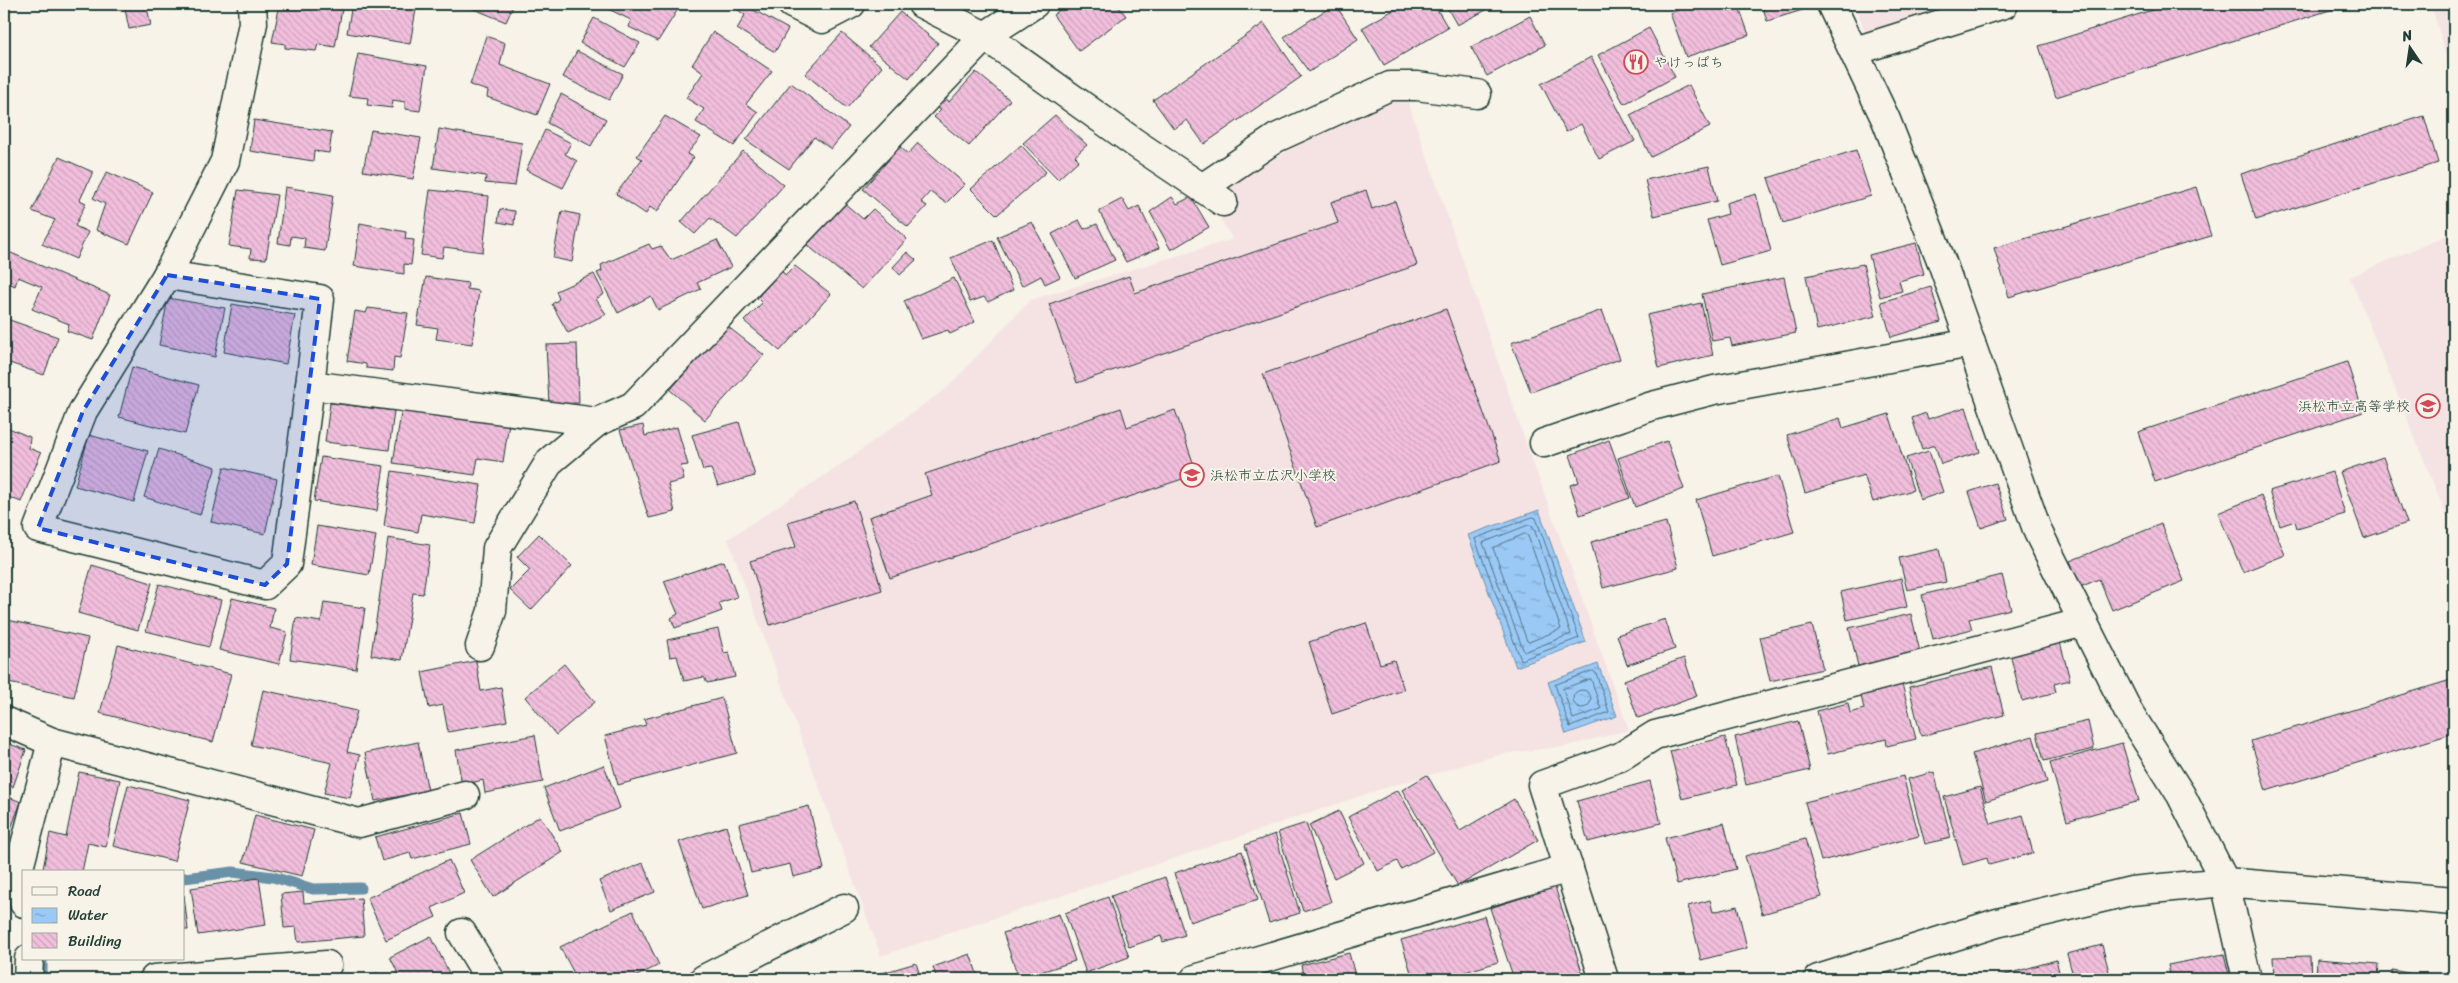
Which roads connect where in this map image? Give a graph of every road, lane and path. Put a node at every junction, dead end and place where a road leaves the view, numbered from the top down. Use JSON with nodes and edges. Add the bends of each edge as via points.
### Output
{"nodes":[{"id":1,"x":252,"y":4,"type":"edge"},
{"id":2,"x":792,"y":4,"type":"edge"},
{"id":3,"x":851,"y":4,"type":"edge"},
{"id":4,"x":922,"y":4,"type":"edge"},
{"id":5,"x":1034,"y":4,"type":"edge"},
{"id":6,"x":1831,"y":4,"type":"edge"},
{"id":7,"x":2004,"y":4,"type":"edge"},
{"id":8,"x":985,"y":36,"type":"junction"},
{"id":9,"x":1855,"y":51,"type":"junction"},
{"id":10,"x":1477,"y":94,"type":"dead end"},
{"id":11,"x":167,"y":275,"type":"junction"},
{"id":12,"x":1971,"y":343,"type":"junction"},
{"id":13,"x":310,"y":385,"type":"junction"},
{"id":14,"x":598,"y":422,"type":"junction"},
{"id":15,"x":1544,"y":443,"type":"dead end"},
{"id":16,"x":2084,"y":622,"type":"junction"},
{"id":17,"x":480,"y":646,"type":"dead end"},
{"id":18,"x":4,"y":721,"type":"edge"},
{"id":19,"x":52,"y":742,"type":"junction"},
{"id":20,"x":465,"y":795,"type":"dead end"},
{"id":21,"x":1569,"y":868,"type":"junction"},
{"id":22,"x":2225,"y":882,"type":"junction"},
{"id":23,"x":22,"y":891,"type":"edge"},
{"id":24,"x":2454,"y":901,"type":"edge"},
{"id":25,"x":844,"y":908,"type":"dead end"},
{"id":26,"x":462,"y":932,"type":"dead end"},
{"id":27,"x":29,"y":960,"type":"edge"},
{"id":28,"x":327,"y":965,"type":"dead end"},
{"id":29,"x":28,"y":979,"type":"edge"},
{"id":30,"x":154,"y":979,"type":"edge"},
{"id":31,"x":490,"y":979,"type":"edge"},
{"id":32,"x":704,"y":979,"type":"edge"},
{"id":33,"x":1195,"y":979,"type":"edge"},
{"id":34,"x":1604,"y":979,"type":"edge"},
{"id":35,"x":1818,"y":979,"type":"edge"},
{"id":36,"x":2247,"y":979,"type":"edge"}],
"edges":[{"from":1,"to":11,"type":"street","via":[[253,23],[224,161]]},
{"from":2,"to":3,"type":"street","via":[[822,19]]},
{"from":4,"to":8,"type":"street"},
{"from":5,"to":8,"type":"street"},
{"from":6,"to":9,"type":"street"},
{"from":7,"to":9,"type":"street"},
{"from":8,"to":10,"type":"street","via":[[1213,195],[1276,138],[1390,86]]},
{"from":8,"to":14,"type":"street","via":[[633,406]]},
{"from":9,"to":12,"type":"street","via":[[1944,264]]},
{"from":11,"to":13,"type":"street","via":[[320,299]]},
{"from":11,"to":13,"type":"street","via":[[83,411],[38,528],[265,585],[287,564]]},
{"from":12,"to":15,"type":"street","via":[[1714,390],[1652,406]]},
{"from":12,"to":16,"type":"street","via":[[2038,532]]},
{"from":13,"to":14,"type":"street"},
{"from":14,"to":17,"type":"street","via":[[550,461],[497,548],[492,610]]},
{"from":16,"to":21,"type":"street","via":[[1655,735],[1620,758],[1542,785]]},
{"from":16,"to":22,"type":"street","via":[[2128,711],[2181,795]]},
{"from":18,"to":19,"type":"street"},
{"from":19,"to":20,"type":"street","via":[[359,823]]},
{"from":19,"to":23,"type":"street","via":[[18,868]]},
{"from":21,"to":33,"type":"street"},
{"from":21,"to":34,"type":"street"},
{"from":22,"to":24,"type":"street"},
{"from":22,"to":35,"type":"street","via":[[2131,891],[1997,923]]},
{"from":22,"to":36,"type":"street"},
{"from":25,"to":32,"type":"street"},
{"from":26,"to":31,"type":"street"},
{"from":27,"to":29,"type":"street"},
{"from":28,"to":30,"type":"street"}]}
